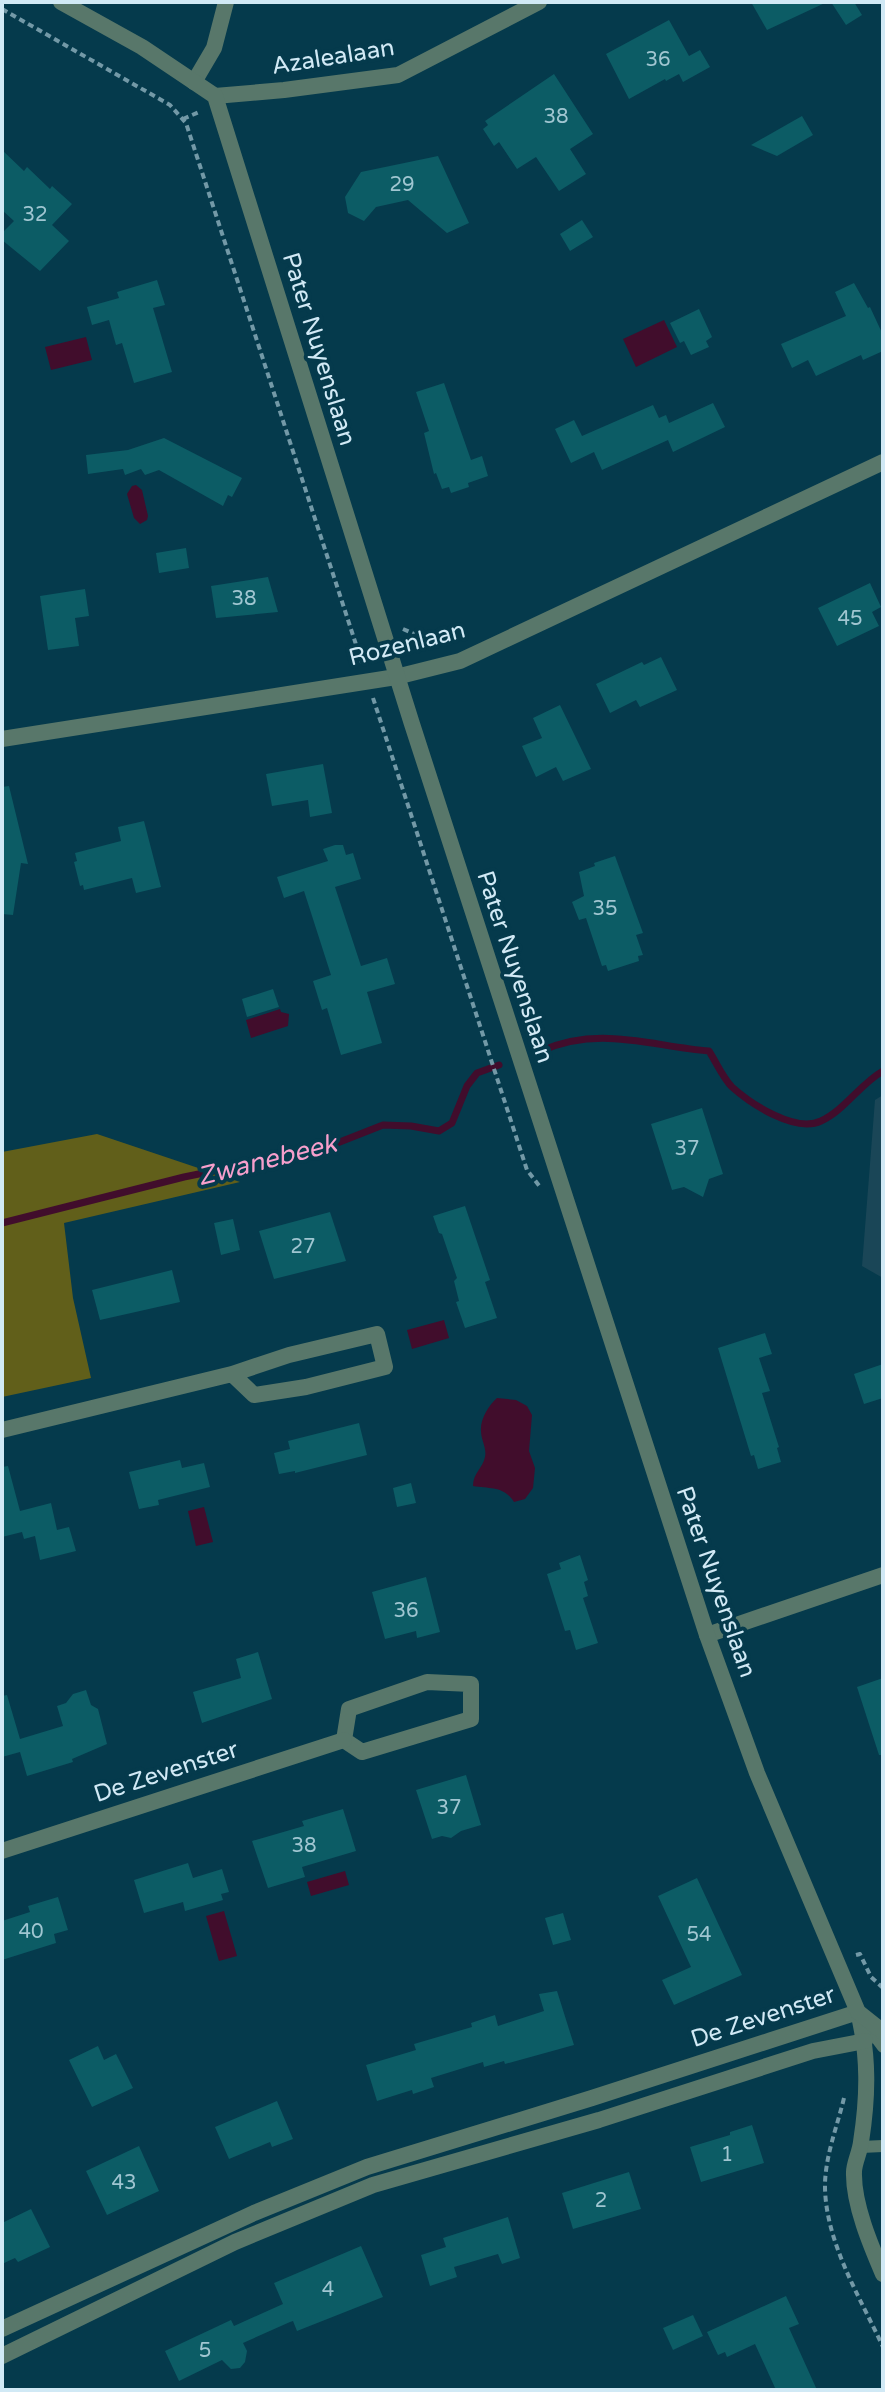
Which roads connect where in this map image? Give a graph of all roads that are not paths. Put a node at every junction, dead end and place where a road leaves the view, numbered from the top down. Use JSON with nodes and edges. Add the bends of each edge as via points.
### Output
{"nodes":[{"id":1,"x":61,"y":2,"type":"edge"},
{"id":2,"x":226,"y":2,"type":"edge"},
{"id":3,"x":539,"y":2,"type":"edge"},
{"id":4,"x":194,"y":82,"type":"junction"},
{"id":5,"x":215,"y":96,"type":"junction"},
{"id":6,"x":883,"y":462,"type":"edge"},
{"id":7,"x":396,"y":677,"type":"junction"},
{"id":8,"x":2,"y":739,"type":"edge"},
{"id":9,"x":232,"y":1374,"type":"junction"},
{"id":10,"x":2,"y":1430,"type":"edge"},
{"id":11,"x":883,"y":1575,"type":"edge"},
{"id":12,"x":707,"y":1635,"type":"junction"},
{"id":13,"x":344,"y":1740,"type":"junction"},
{"id":14,"x":2,"y":1851,"type":"edge"},
{"id":15,"x":858,"y":2012,"type":"junction"},
{"id":16,"x":883,"y":2032,"type":"edge"},
{"id":17,"x":865,"y":2041,"type":"junction"},
{"id":18,"x":883,"y":2047,"type":"edge"},
{"id":19,"x":592,"y":2098,"type":"junction"},
{"id":20,"x":599,"y":2120,"type":"junction"},
{"id":21,"x":883,"y":2146,"type":"edge"},
{"id":22,"x":861,"y":2147,"type":"junction"},
{"id":23,"x":367,"y":2167,"type":"junction"},
{"id":24,"x":373,"y":2185,"type":"junction"},
{"id":25,"x":145,"y":2262,"type":"junction"},
{"id":26,"x":883,"y":2274,"type":"edge"},
{"id":27,"x":154,"y":2281,"type":"junction"},
{"id":28,"x":2,"y":2329,"type":"edge"},
{"id":29,"x":2,"y":2356,"type":"edge"}],
"edges":[{"from":1,"to":4,"type":"street"},
{"from":2,"to":4,"type":"street","via":[[214,48]]},
{"from":3,"to":5,"type":"street","name":"Azalealaan","via":[[398,75]]},
{"from":4,"to":5,"type":"street"},
{"from":5,"to":7,"type":"street","name":"Pater Nuyenslaan"},
{"from":6,"to":7,"type":"street","name":"Rozenlaan","via":[[460,661]]},
{"from":7,"to":8,"type":"street","name":"Rozenlaan"},
{"from":7,"to":12,"type":"street","name":"Pater Nuyenslaan"},
{"from":9,"to":9,"type":"street","via":[[254,1395],[385,1367],[377,1334]]},
{"from":9,"to":10,"type":"street"},
{"from":11,"to":12,"type":"street"},
{"from":12,"to":15,"type":"street","name":"Pater Nuyenslaan","via":[[757,1773]]},
{"from":13,"to":13,"type":"street","name":"De Zevenster","via":[[362,1752],[471,1719],[471,1684],[427,1682],[349,1709]]},
{"from":13,"to":14,"type":"street","name":"De Zevenster"},
{"from":15,"to":16,"type":"street","name":"Pater Nuyenslaan"},
{"from":15,"to":17,"type":"street","name":"Pater Nuyenslaan"},
{"from":15,"to":18,"type":"lane"},
{"from":15,"to":19,"type":"street","name":"De Zevenster"},
{"from":17,"to":20,"type":"street","name":"De Zevenster","via":[[813,2051]]},
{"from":17,"to":22,"type":"street","name":"Pater Nuyenslaan","via":[[868,2088]]},
{"from":19,"to":20,"type":"street"},
{"from":19,"to":23,"type":"street","name":"De Zevenster"},
{"from":20,"to":24,"type":"street","name":"De Zevenster"},
{"from":21,"to":22,"type":"lane"},
{"from":22,"to":26,"type":"street","name":"Pater Nuyenslaan","via":[[854,2172],[861,2215]]},
{"from":23,"to":24,"type":"street"},
{"from":23,"to":25,"type":"street","name":"De Zevenster"},
{"from":24,"to":27,"type":"street","name":"De Zevenster"},
{"from":25,"to":27,"type":"street"},
{"from":25,"to":28,"type":"street","name":"De Zevenster"},
{"from":27,"to":29,"type":"street","name":"De Zevenster"}]}
